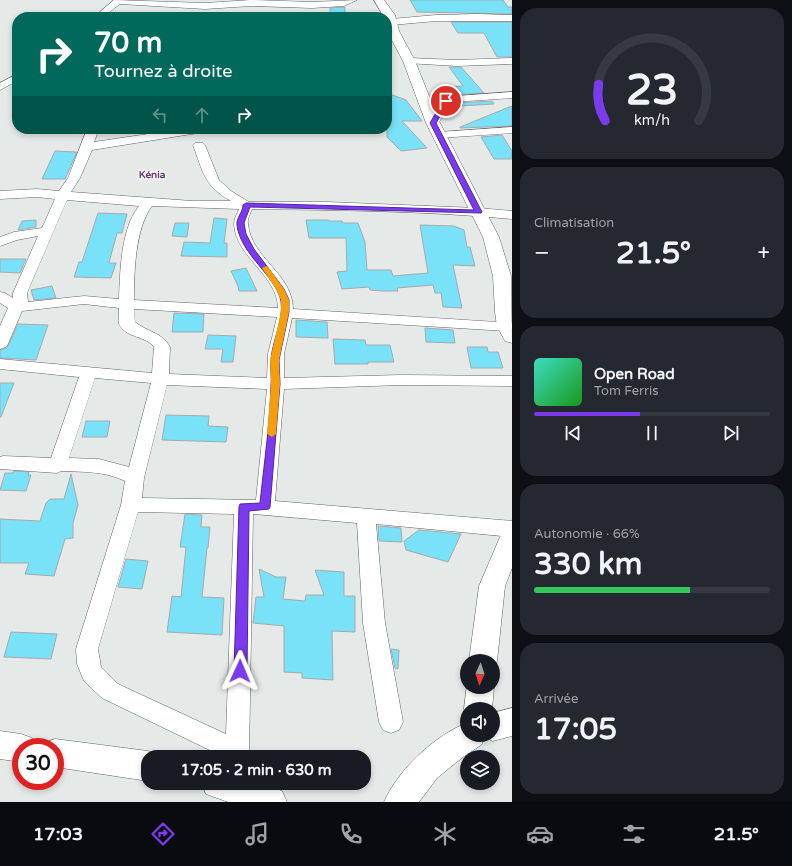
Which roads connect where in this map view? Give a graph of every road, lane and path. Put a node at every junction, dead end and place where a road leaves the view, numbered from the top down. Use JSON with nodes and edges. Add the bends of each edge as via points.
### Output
{"nodes":[{"id":1,"x":119,"y":0,"type":"edge"},
{"id":2,"x":353,"y":0,"type":"edge"},
{"id":3,"x":379,"y":0,"type":"edge"},
{"id":4,"x":104,"y":12,"type":"edge"},
{"id":5,"x":387,"y":12,"type":"edge"},
{"id":6,"x":512,"y":18,"type":"edge"},
{"id":7,"x":392,"y":28,"type":"edge"},
{"id":8,"x":392,"y":32,"type":"edge"},
{"id":9,"x":408,"y":61,"type":"junction"},
{"id":10,"x":512,"y":61,"type":"edge"},
{"id":11,"x":12,"y":80,"type":"edge"},
{"id":12,"x":0,"y":87,"type":"edge"},
{"id":13,"x":512,"y":95,"type":"edge"},
{"id":14,"x":436,"y":129,"type":"junction"},
{"id":15,"x":512,"y":130,"type":"edge"},
{"id":16,"x":91,"y":134,"type":"edge"},
{"id":17,"x":170,"y":134,"type":"edge"},
{"id":18,"x":207,"y":134,"type":"edge"},
{"id":19,"x":163,"y":135,"type":"junction"},
{"id":20,"x":199,"y":145,"type":"junction"},
{"id":21,"x":87,"y":147,"type":"junction"},
{"id":22,"x":0,"y":195,"type":"edge"},
{"id":23,"x":63,"y":195,"type":"junction"},
{"id":24,"x":149,"y":202,"type":"junction"},
{"id":25,"x":246,"y":205,"type":"junction"},
{"id":26,"x":478,"y":212,"type":"junction"},
{"id":27,"x":512,"y":215,"type":"edge"},
{"id":28,"x":47,"y":231,"type":"junction"},
{"id":29,"x":0,"y":242,"type":"edge"},
{"id":30,"x":507,"y":292,"type":"edge"},
{"id":31,"x":3,"y":301,"type":"edge"},
{"id":32,"x":125,"y":304,"type":"junction"},
{"id":33,"x":285,"y":312,"type":"junction"},
{"id":34,"x":509,"y":331,"type":"edge"},
{"id":35,"x":0,"y":344,"type":"edge"},
{"id":36,"x":0,"y":364,"type":"edge"},
{"id":37,"x":89,"y":372,"type":"junction"},
{"id":38,"x":160,"y":379,"type":"junction"},
{"id":39,"x":512,"y":381,"type":"edge"},
{"id":40,"x":276,"y":384,"type":"junction"},
{"id":41,"x":1,"y":465,"type":"edge"},
{"id":42,"x":57,"y":466,"type":"junction"},
{"id":43,"x":135,"y":478,"type":"junction"},
{"id":44,"x":131,"y":505,"type":"junction"},
{"id":45,"x":244,"y":507,"type":"junction"},
{"id":46,"x":265,"y":507,"type":"junction"},
{"id":47,"x":366,"y":515,"type":"junction"},
{"id":48,"x":512,"y":529,"type":"edge"},
{"id":49,"x":512,"y":537,"type":"edge"},
{"id":50,"x":484,"y":654,"type":"edge"},
{"id":51,"x":391,"y":722,"type":"dead end"},
{"id":52,"x":512,"y":722,"type":"edge"},
{"id":53,"x":500,"y":725,"type":"edge"},
{"id":54,"x":460,"y":742,"type":"edge"},
{"id":55,"x":0,"y":745,"type":"edge"},
{"id":56,"x":12,"y":747,"type":"edge"},
{"id":57,"x":229,"y":750,"type":"edge"},
{"id":58,"x":237,"y":750,"type":"edge"},
{"id":59,"x":64,"y":754,"type":"edge"},
{"id":60,"x":141,"y":765,"type":"edge"},
{"id":61,"x":242,"y":790,"type":"edge"},
{"id":62,"x":271,"y":802,"type":"edge"},
{"id":63,"x":400,"y":802,"type":"edge"}],
"edges":[{"from":1,"to":2,"type":"street","via":[[204,6],[344,3]]},
{"from":1,"to":4,"type":"street"},
{"from":3,"to":5,"type":"street"},
{"from":6,"to":7,"type":"street","via":[[436,18]]},
{"from":8,"to":9,"type":"street"},
{"from":9,"to":10,"type":"street","via":[[457,64]]},
{"from":9,"to":14,"type":"street"},
{"from":11,"to":12,"type":"street"},
{"from":13,"to":14,"type":"street","via":[[448,99]]},
{"from":14,"to":15,"type":"street"},
{"from":14,"to":26,"type":"street"},
{"from":16,"to":21,"type":"street"},
{"from":17,"to":19,"type":"street"},
{"from":18,"to":20,"type":"street"},
{"from":19,"to":20,"type":"street"},
{"from":19,"to":21,"type":"street"},
{"from":20,"to":25,"type":"street","via":[[213,182]]},
{"from":21,"to":23,"type":"street","via":[[74,178]]},
{"from":22,"to":23,"type":"street"},
{"from":23,"to":24,"type":"street"},
{"from":23,"to":28,"type":"street"},
{"from":24,"to":25,"type":"street"},
{"from":24,"to":32,"type":"street","via":[[138,219]]},
{"from":25,"to":26,"type":"street"},
{"from":25,"to":33,"type":"street","via":[[240,223],[242,234],[280,289],[285,300]]},
{"from":26,"to":27,"type":"street"},
{"from":26,"to":30,"type":"street","via":[[491,237]]},
{"from":28,"to":29,"type":"street","via":[[14,236]]},
{"from":28,"to":32,"type":"street","via":[[20,293],[22,307],[84,300]]},
{"from":30,"to":34,"type":"street"},
{"from":31,"to":35,"type":"street","via":[[16,307]]},
{"from":32,"to":33,"type":"street"},
{"from":32,"to":38,"type":"street","via":[[127,324],[137,332],[155,338],[161,343]]},
{"from":33,"to":34,"type":"street"},
{"from":33,"to":40,"type":"street","via":[[275,360]]},
{"from":36,"to":37,"type":"street"},
{"from":37,"to":38,"type":"street"},
{"from":37,"to":42,"type":"street"},
{"from":38,"to":40,"type":"street"},
{"from":38,"to":43,"type":"street"},
{"from":39,"to":40,"type":"street","via":[[401,380]]},
{"from":40,"to":46,"type":"street"},
{"from":41,"to":42,"type":"street"},
{"from":42,"to":43,"type":"street","via":[[99,466],[119,470]]},
{"from":43,"to":44,"type":"street"},
{"from":44,"to":45,"type":"street"},
{"from":44,"to":57,"type":"street","via":[[87,649],[88,666],[93,676],[110,691]]},
{"from":45,"to":46,"type":"street"},
{"from":45,"to":58,"type":"street"},
{"from":46,"to":47,"type":"street"},
{"from":47,"to":48,"type":"street"},
{"from":47,"to":51,"type":"street","via":[[374,622]]},
{"from":49,"to":50,"type":"street","via":[[492,586]]},
{"from":52,"to":53,"type":"street"},
{"from":54,"to":63,"type":"street","via":[[426,768]]},
{"from":55,"to":56,"type":"street"},
{"from":59,"to":60,"type":"street"},
{"from":61,"to":62,"type":"street"}]}
